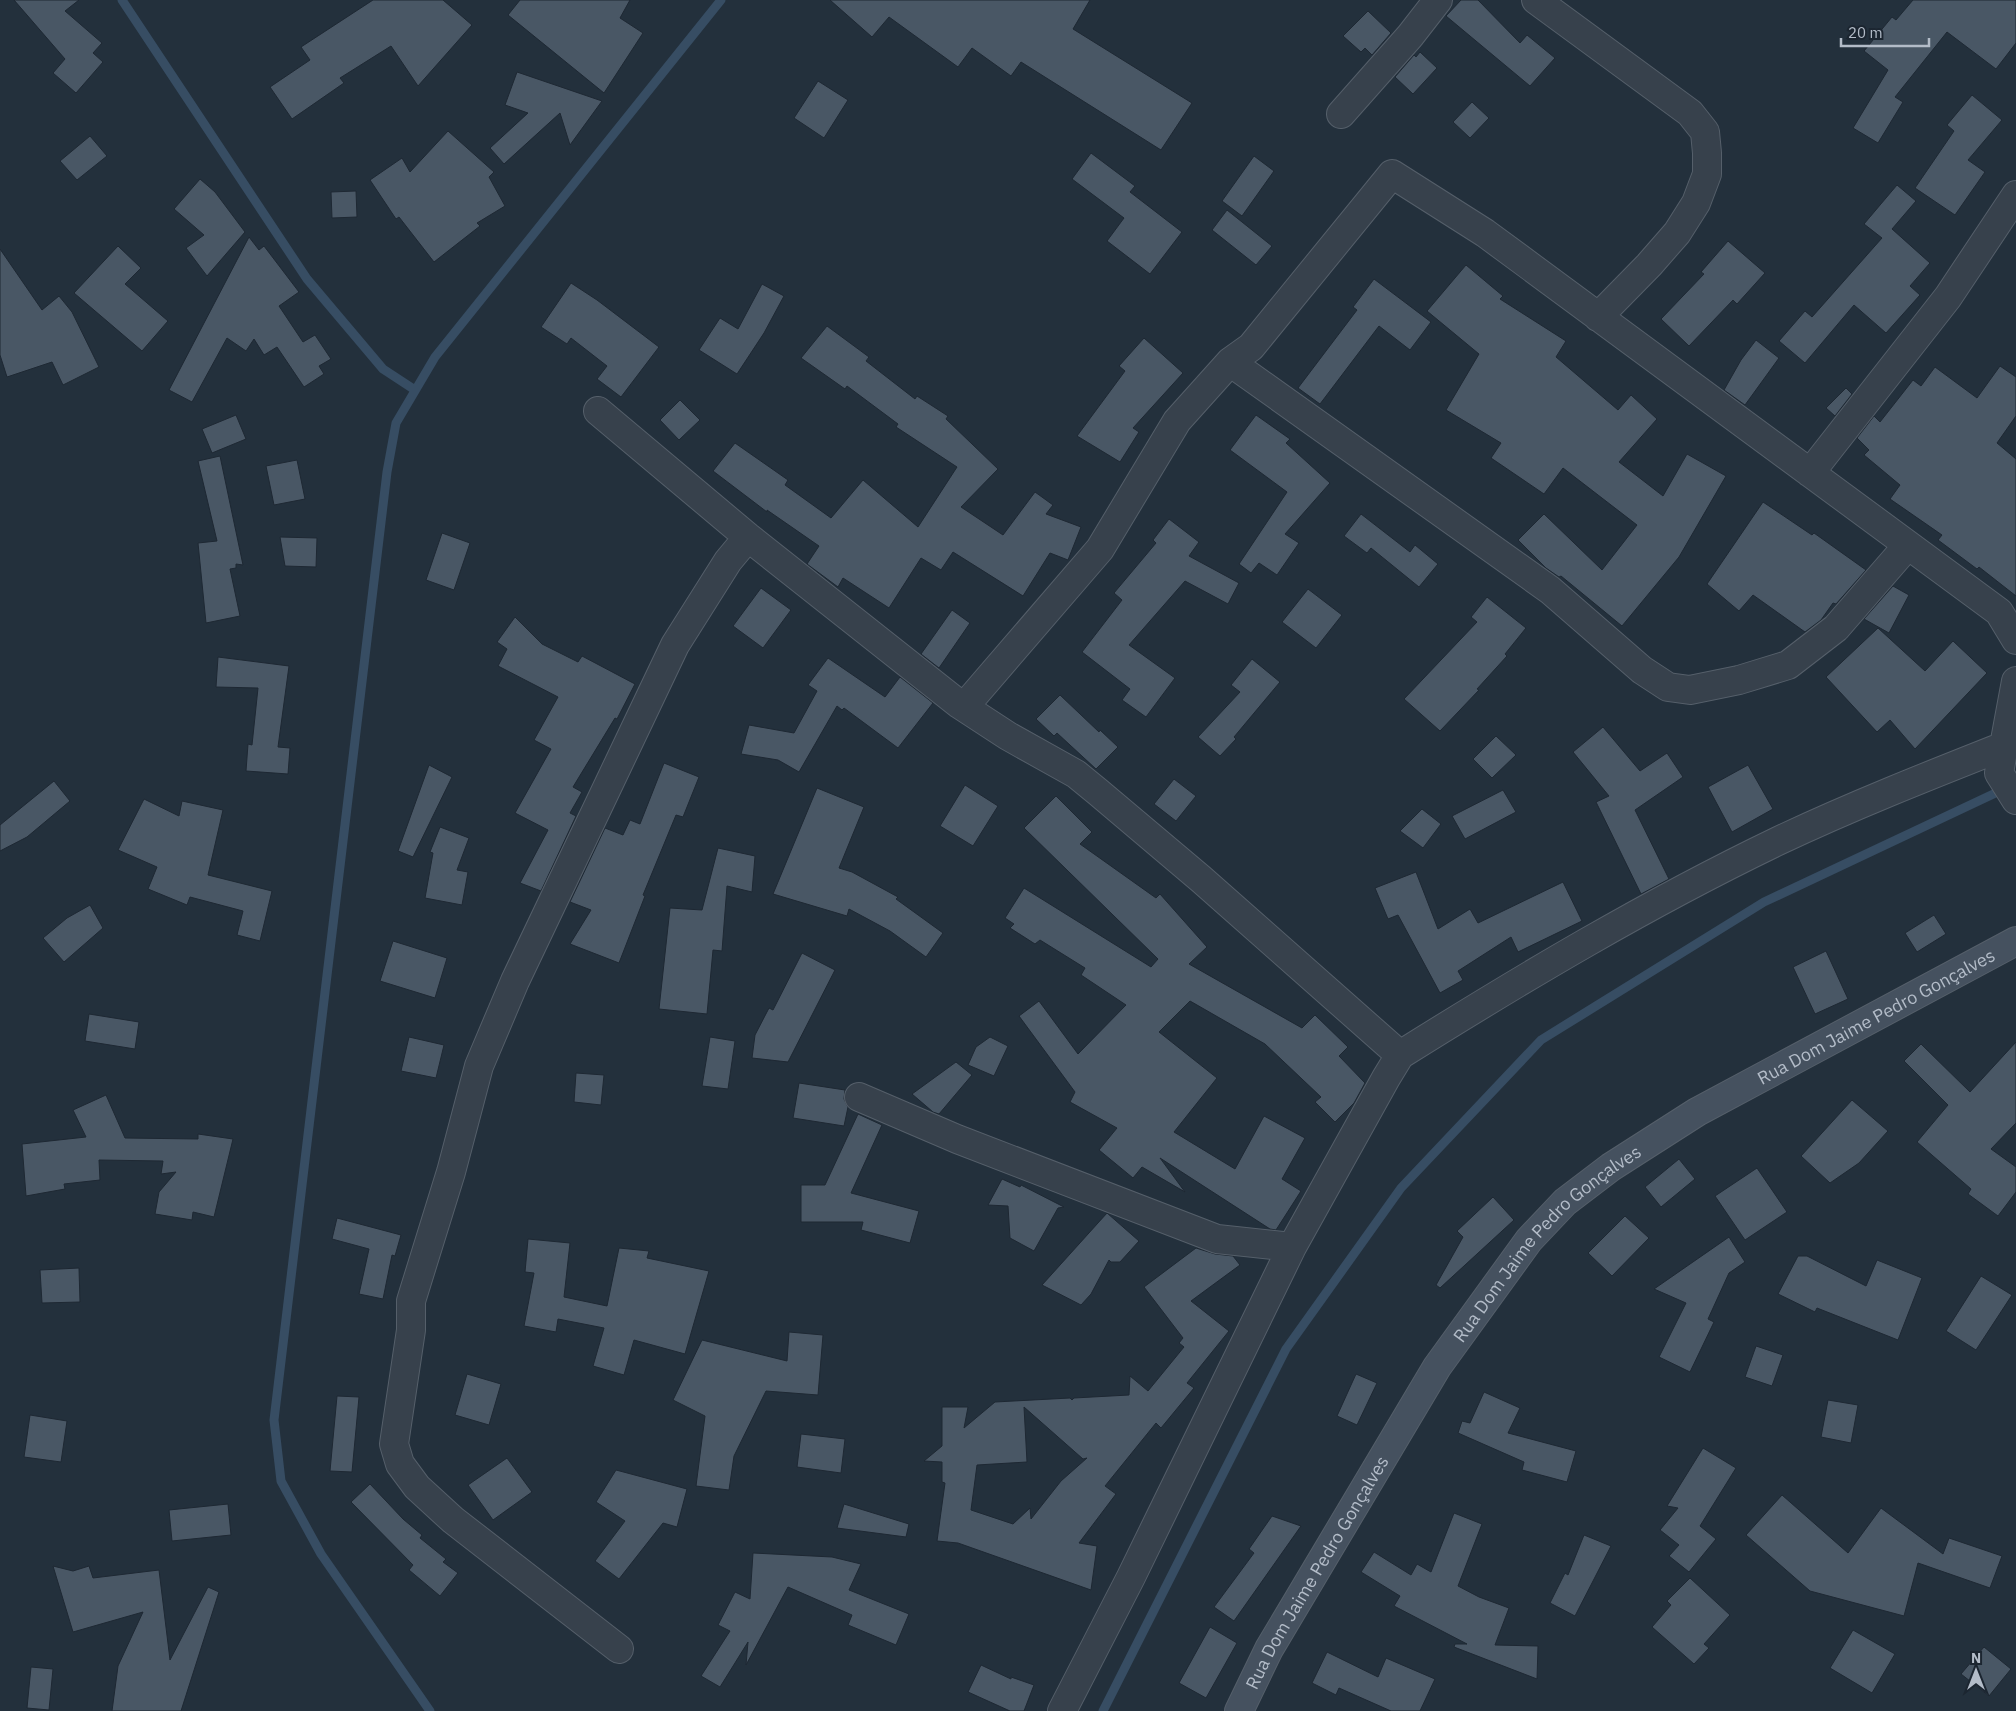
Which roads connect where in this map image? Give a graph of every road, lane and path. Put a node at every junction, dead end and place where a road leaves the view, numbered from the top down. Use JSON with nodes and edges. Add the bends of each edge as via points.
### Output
{"nodes":[{"id":1,"x":1438,"y":0,"type":"edge"},
{"id":2,"x":1536,"y":0,"type":"edge"},
{"id":3,"x":1341,"y":114,"type":"dead end"},
{"id":4,"x":2016,"y":195,"type":"edge"},
{"id":5,"x":1598,"y":317,"type":"junction"},
{"id":6,"x":1230,"y":362,"type":"junction"},
{"id":7,"x":598,"y":411,"type":"dead end"},
{"id":8,"x":1810,"y":474,"type":"junction"},
{"id":9,"x":748,"y":537,"type":"junction"},
{"id":10,"x":1908,"y":545,"type":"junction"},
{"id":11,"x":2014,"y":632,"type":"edge"},
{"id":12,"x":2016,"y":681,"type":"edge"},
{"id":13,"x":964,"y":707,"type":"junction"},
{"id":14,"x":2010,"y":742,"type":"edge"},
{"id":15,"x":2016,"y":800,"type":"edge"},
{"id":16,"x":2016,"y":940,"type":"edge"},
{"id":17,"x":1400,"y":1055,"type":"junction"},
{"id":18,"x":859,"y":1097,"type":"dead end"},
{"id":19,"x":1292,"y":1247,"type":"junction"},
{"id":20,"x":620,"y":1649,"type":"dead end"},
{"id":21,"x":1062,"y":1711,"type":"edge"},
{"id":22,"x":1239,"y":1711,"type":"edge"}],
"edges":[{"from":1,"to":3,"type":"street"},
{"from":2,"to":5,"type":"street","via":[[1690,113],[1705,132],[1707,174],[1696,203],[1649,265]]},
{"from":4,"to":8,"type":"street","via":[[1948,297]]},
{"from":5,"to":6,"type":"street","via":[[1485,233],[1392,174],[1251,347]]},
{"from":5,"to":8,"type":"street"},
{"from":6,"to":10,"type":"street","via":[[1550,590],[1642,670],[1668,688],[1690,690],[1788,665],[1836,628]]},
{"from":6,"to":13,"type":"street","via":[[1177,421],[1100,549]]},
{"from":7,"to":9,"type":"street"},
{"from":8,"to":10,"type":"street"},
{"from":9,"to":13,"type":"street"},
{"from":9,"to":20,"type":"street","via":[[728,561],[675,645],[515,981],[480,1066],[412,1300],[412,1330],[394,1444],[400,1464],[417,1487],[452,1520]]},
{"from":10,"to":11,"type":"street","via":[[1999,612]]},
{"from":12,"to":14,"type":"street"},
{"from":13,"to":17,"type":"street","via":[[1076,774],[1202,879]]},
{"from":14,"to":15,"type":"street","via":[[1999,773]]},
{"from":14,"to":17,"type":"street","via":[[1891,790],[1778,841],[1609,928]]},
{"from":16,"to":22,"type":"main road","name":"Rua Dom Jaime Pedro Gonçalves","via":[[1697,1112],[1611,1166],[1564,1202],[1529,1240],[1437,1367],[1269,1650]]},
{"from":17,"to":19,"type":"street"},
{"from":18,"to":19,"type":"street","via":[[957,1139],[1217,1239]]},
{"from":19,"to":21,"type":"street"}]}
